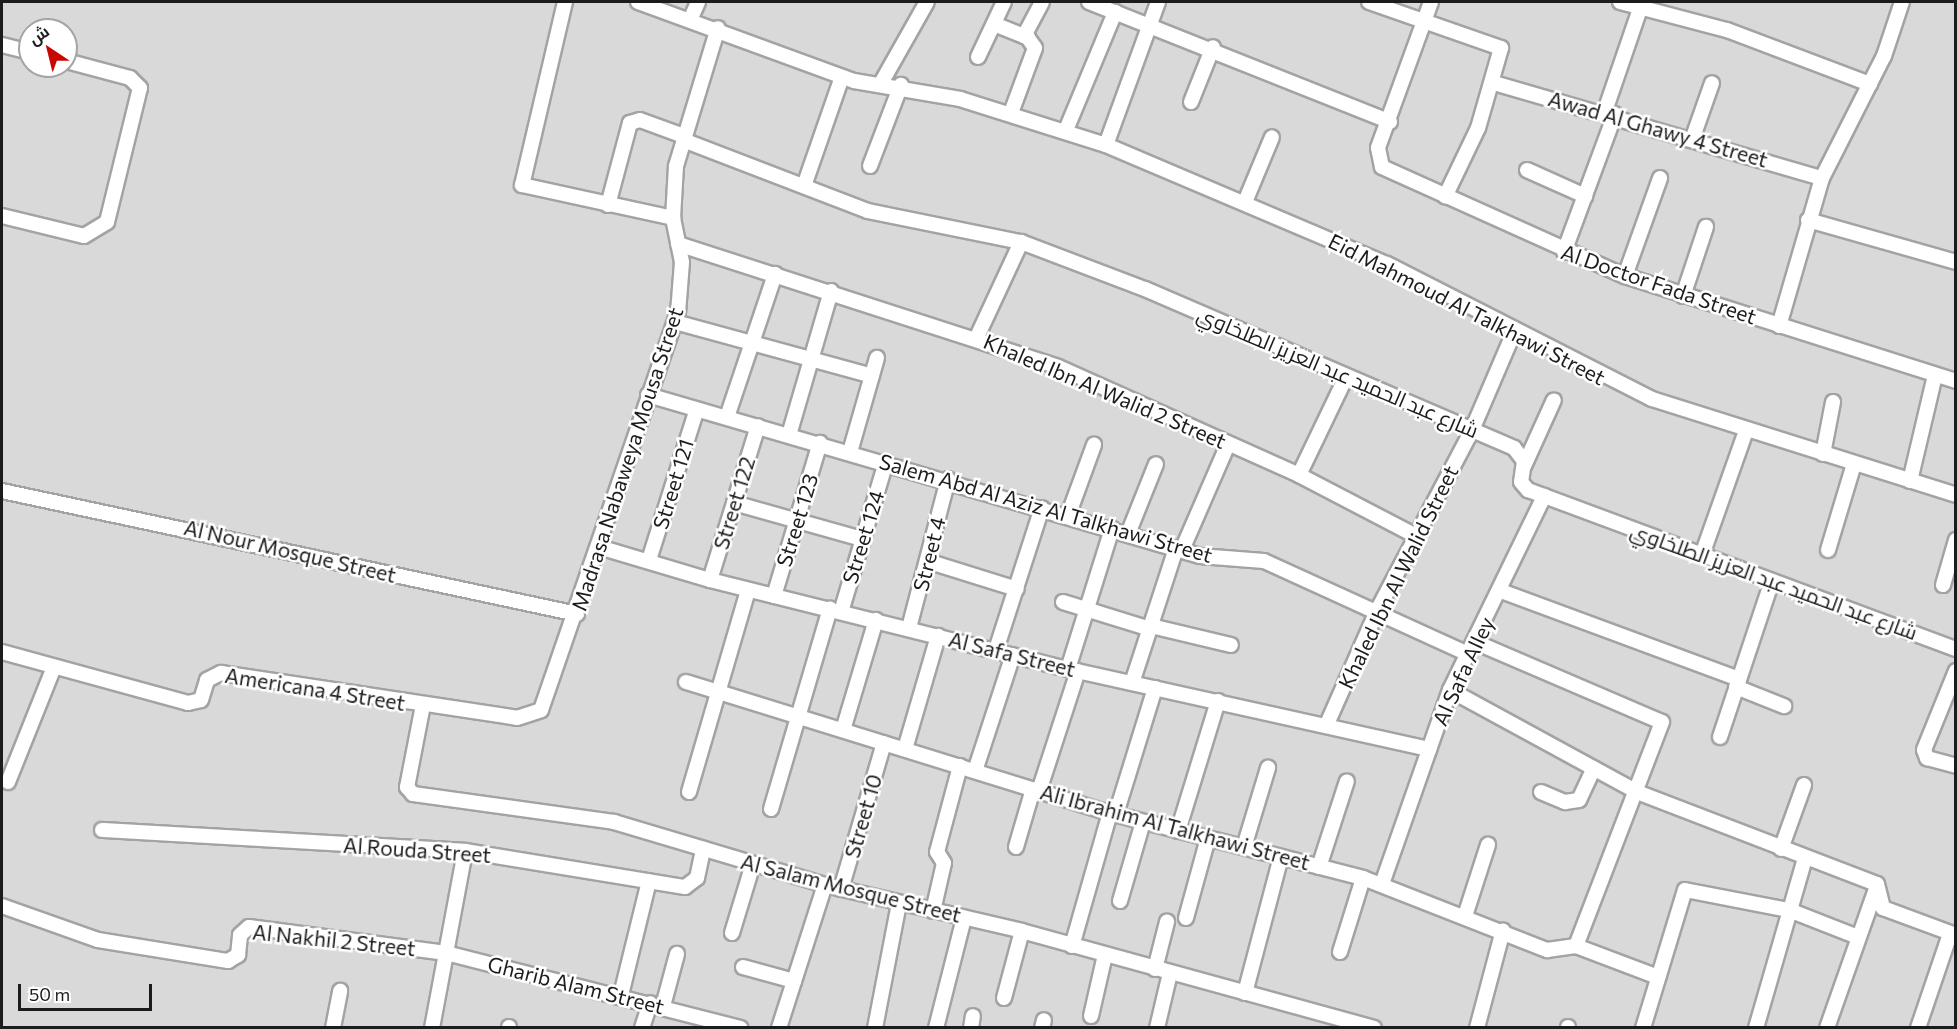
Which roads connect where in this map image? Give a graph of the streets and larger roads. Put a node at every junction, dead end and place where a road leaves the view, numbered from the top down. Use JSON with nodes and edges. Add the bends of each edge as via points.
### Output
{"nodes":[{"id":1,"x":566,"y":2,"type":"edge"},
{"id":2,"x":638,"y":2,"type":"edge"},
{"id":3,"x":698,"y":2,"type":"edge"},
{"id":4,"x":927,"y":2,"type":"edge"},
{"id":5,"x":1004,"y":2,"type":"edge"},
{"id":6,"x":1042,"y":2,"type":"edge"},
{"id":7,"x":1089,"y":2,"type":"edge"},
{"id":8,"x":1158,"y":2,"type":"edge"},
{"id":9,"x":1369,"y":2,"type":"edge"},
{"id":10,"x":1431,"y":2,"type":"edge"},
{"id":11,"x":1620,"y":2,"type":"edge"},
{"id":12,"x":1902,"y":2,"type":"edge"},
{"id":13,"x":1641,"y":6,"type":"junction"},
{"id":14,"x":1115,"y":12,"type":"junction"},
{"id":15,"x":692,"y":18,"type":"junction"},
{"id":16,"x":1423,"y":23,"type":"junction"},
{"id":17,"x":994,"y":24,"type":"junction"},
{"id":18,"x":1150,"y":24,"type":"junction"},
{"id":19,"x":718,"y":28,"type":"junction"},
{"id":20,"x":1024,"y":36,"type":"junction"},
{"id":21,"x":2,"y":45,"type":"edge"},
{"id":22,"x":1213,"y":47,"type":"junction"},
{"id":23,"x":18,"y":49,"type":"edge"},
{"id":24,"x":978,"y":57,"type":"dead end"},
{"id":25,"x":78,"y":65,"type":"edge"},
{"id":26,"x":842,"y":77,"type":"junction"},
{"id":27,"x":1494,"y":83,"type":"junction"},
{"id":28,"x":1712,"y":84,"type":"dead end"},
{"id":29,"x":1870,"y":84,"type":"junction"},
{"id":30,"x":880,"y":85,"type":"junction"},
{"id":31,"x":901,"y":85,"type":"junction"},
{"id":32,"x":1191,"y":102,"type":"dead end"},
{"id":33,"x":1011,"y":113,"type":"junction"},
{"id":34,"x":1610,"y":113,"type":"junction"},
{"id":35,"x":1390,"y":122,"type":"junction"},
{"id":36,"x":1066,"y":130,"type":"junction"},
{"id":37,"x":1272,"y":137,"type":"dead end"},
{"id":38,"x":1693,"y":137,"type":"junction"},
{"id":39,"x":683,"y":138,"type":"junction"},
{"id":40,"x":1106,"y":145,"type":"junction"},
{"id":41,"x":870,"y":166,"type":"dead end"},
{"id":42,"x":1527,"y":170,"type":"dead end"},
{"id":43,"x":1660,"y":178,"type":"dead end"},
{"id":44,"x":1822,"y":178,"type":"junction"},
{"id":45,"x":804,"y":186,"type":"junction"},
{"id":46,"x":1585,"y":196,"type":"junction"},
{"id":47,"x":1445,"y":197,"type":"junction"},
{"id":48,"x":1245,"y":202,"type":"junction"},
{"id":49,"x":608,"y":205,"type":"junction"},
{"id":50,"x":2,"y":216,"type":"edge"},
{"id":51,"x":673,"y":218,"type":"junction"},
{"id":52,"x":1808,"y":220,"type":"junction"},
{"id":53,"x":1706,"y":227,"type":"dead end"},
{"id":54,"x":1021,"y":242,"type":"junction"},
{"id":55,"x":678,"y":244,"type":"junction"},
{"id":56,"x":1564,"y":252,"type":"junction"},
{"id":57,"x":1956,"y":262,"type":"edge"},
{"id":58,"x":775,"y":273,"type":"junction"},
{"id":59,"x":1625,"y":276,"type":"junction"},
{"id":60,"x":831,"y":291,"type":"junction"},
{"id":61,"x":1683,"y":296,"type":"junction"},
{"id":62,"x":675,"y":322,"type":"junction"},
{"id":63,"x":1779,"y":326,"type":"junction"},
{"id":64,"x":1514,"y":332,"type":"junction"},
{"id":65,"x":977,"y":337,"type":"junction"},
{"id":66,"x":752,"y":343,"type":"junction"},
{"id":67,"x":877,"y":358,"type":"dead end"},
{"id":68,"x":811,"y":359,"type":"junction"},
{"id":69,"x":1935,"y":375,"type":"junction"},
{"id":70,"x":872,"y":376,"type":"junction"},
{"id":71,"x":1346,"y":376,"type":"junction"},
{"id":72,"x":1956,"y":381,"type":"edge"},
{"id":73,"x":648,"y":395,"type":"junction"},
{"id":74,"x":1554,"y":400,"type":"dead end"},
{"id":75,"x":1833,"y":402,"type":"dead end"},
{"id":76,"x":696,"y":409,"type":"junction"},
{"id":77,"x":727,"y":417,"type":"junction"},
{"id":78,"x":758,"y":426,"type":"junction"},
{"id":79,"x":1472,"y":430,"type":"junction"},
{"id":80,"x":1746,"y":431,"type":"junction"},
{"id":81,"x":789,"y":435,"type":"junction"},
{"id":82,"x":820,"y":443,"type":"junction"},
{"id":83,"x":1094,"y":444,"type":"dead end"},
{"id":84,"x":1228,"y":444,"type":"junction"},
{"id":85,"x":850,"y":452,"type":"junction"},
{"id":86,"x":1822,"y":454,"type":"junction"},
{"id":87,"x":886,"y":462,"type":"junction"},
{"id":88,"x":1156,"y":464,"type":"dead end"},
{"id":89,"x":1854,"y":464,"type":"junction"},
{"id":90,"x":1524,"y":466,"type":"junction"},
{"id":91,"x":1299,"y":475,"type":"junction"},
{"id":92,"x":948,"y":479,"type":"junction"},
{"id":93,"x":1910,"y":481,"type":"junction"},
{"id":94,"x":2,"y":491,"type":"edge"},
{"id":95,"x":1956,"y":495,"type":"edge"},
{"id":96,"x":1544,"y":496,"type":"junction"},
{"id":97,"x":734,"y":503,"type":"junction"},
{"id":98,"x":1042,"y":508,"type":"junction"},
{"id":99,"x":1068,"y":516,"type":"junction"},
{"id":100,"x":797,"y":520,"type":"junction"},
{"id":101,"x":1112,"y":529,"type":"junction"},
{"id":102,"x":1128,"y":534,"type":"junction"},
{"id":103,"x":1416,"y":536,"type":"junction"},
{"id":104,"x":862,"y":539,"type":"junction"},
{"id":105,"x":1956,"y":540,"type":"edge"},
{"id":106,"x":599,"y":547,"type":"junction"},
{"id":107,"x":1179,"y":549,"type":"junction"},
{"id":108,"x":1828,"y":550,"type":"dead end"},
{"id":109,"x":1702,"y":555,"type":"junction"},
{"id":110,"x":649,"y":560,"type":"junction"},
{"id":111,"x":927,"y":561,"type":"junction"},
{"id":112,"x":710,"y":580,"type":"junction"},
{"id":113,"x":1772,"y":581,"type":"junction"},
{"id":114,"x":1942,"y":585,"type":"dead end"},
{"id":115,"x":1017,"y":589,"type":"junction"},
{"id":116,"x":748,"y":590,"type":"junction"},
{"id":117,"x":1501,"y":591,"type":"junction"},
{"id":118,"x":774,"y":596,"type":"junction"},
{"id":119,"x":1063,"y":602,"type":"dead end"},
{"id":120,"x":836,"y":610,"type":"junction"},
{"id":121,"x":1086,"y":610,"type":"junction"},
{"id":122,"x":1377,"y":611,"type":"junction"},
{"id":123,"x":577,"y":614,"type":"junction"},
{"id":124,"x":876,"y":620,"type":"junction"},
{"id":125,"x":1150,"y":627,"type":"junction"},
{"id":126,"x":909,"y":628,"type":"junction"},
{"id":127,"x":938,"y":636,"type":"junction"},
{"id":128,"x":1231,"y":645,"type":"dead end"},
{"id":129,"x":1472,"y":648,"type":"junction"},
{"id":130,"x":1956,"y":649,"type":"edge"},
{"id":131,"x":996,"y":650,"type":"junction"},
{"id":132,"x":2,"y":652,"type":"edge"},
{"id":133,"x":1013,"y":655,"type":"junction"},
{"id":134,"x":54,"y":667,"type":"junction"},
{"id":135,"x":1073,"y":670,"type":"junction"},
{"id":136,"x":1956,"y":671,"type":"edge"},
{"id":137,"x":686,"y":682,"type":"dead end"},
{"id":138,"x":1132,"y":683,"type":"junction"},
{"id":139,"x":1738,"y":683,"type":"junction"},
{"id":140,"x":1155,"y":687,"type":"junction"},
{"id":141,"x":1450,"y":690,"type":"junction"},
{"id":142,"x":717,"y":692,"type":"junction"},
{"id":143,"x":1218,"y":701,"type":"junction"},
{"id":144,"x":423,"y":705,"type":"junction"},
{"id":145,"x":1784,"y":706,"type":"dead end"},
{"id":146,"x":542,"y":710,"type":"joint"},
{"id":147,"x":800,"y":717,"type":"junction"},
{"id":148,"x":1327,"y":724,"type":"junction"},
{"id":149,"x":843,"y":730,"type":"junction"},
{"id":150,"x":1720,"y":737,"type":"dead end"},
{"id":151,"x":884,"y":743,"type":"junction"},
{"id":152,"x":905,"y":749,"type":"junction"},
{"id":153,"x":1429,"y":749,"type":"junction"},
{"id":154,"x":960,"y":766,"type":"junction"},
{"id":155,"x":1956,"y":766,"type":"edge"},
{"id":156,"x":1268,"y":768,"type":"dead end"},
{"id":157,"x":1594,"y":768,"type":"junction"},
{"id":158,"x":975,"y":771,"type":"junction"},
{"id":159,"x":1347,"y":781,"type":"dead end"},
{"id":160,"x":8,"y":782,"type":"dead end"},
{"id":161,"x":1804,"y":785,"type":"dead end"},
{"id":162,"x":1036,"y":790,"type":"junction"},
{"id":163,"x":689,"y":792,"type":"dead end"},
{"id":164,"x":1541,"y":792,"type":"dead end"},
{"id":165,"x":1636,"y":792,"type":"junction"},
{"id":166,"x":771,"y":808,"type":"dead end"},
{"id":167,"x":1113,"y":814,"type":"junction"},
{"id":168,"x":1143,"y":822,"type":"junction"},
{"id":169,"x":102,"y":830,"type":"dead end"},
{"id":170,"x":1178,"y":831,"type":"junction"},
{"id":171,"x":1209,"y":838,"type":"junction"},
{"id":172,"x":1488,"y":845,"type":"dead end"},
{"id":173,"x":1016,"y":847,"type":"dead end"},
{"id":174,"x":1244,"y":848,"type":"junction"},
{"id":175,"x":703,"y":849,"type":"junction"},
{"id":176,"x":1781,"y":849,"type":"junction"},
{"id":177,"x":465,"y":851,"type":"junction"},
{"id":178,"x":1281,"y":857,"type":"junction"},
{"id":179,"x":1805,"y":858,"type":"junction"},
{"id":180,"x":753,"y":864,"type":"junction"},
{"id":181,"x":1319,"y":867,"type":"junction"},
{"id":182,"x":1363,"y":878,"type":"junction"},
{"id":183,"x":649,"y":881,"type":"junction"},
{"id":184,"x":1382,"y":884,"type":"junction"},
{"id":185,"x":1877,"y":884,"type":"junction"},
{"id":186,"x":825,"y":885,"type":"junction"},
{"id":187,"x":841,"y":889,"type":"junction"},
{"id":188,"x":1120,"y":901,"type":"dead end"},
{"id":189,"x":899,"y":903,"type":"junction"},
{"id":190,"x":2,"y":906,"type":"edge"},
{"id":191,"x":1789,"y":910,"type":"junction"},
{"id":192,"x":933,"y":911,"type":"junction"},
{"id":193,"x":1465,"y":916,"type":"junction"},
{"id":194,"x":963,"y":918,"type":"junction"},
{"id":195,"x":1186,"y":918,"type":"dead end"},
{"id":196,"x":1167,"y":922,"type":"dead end"},
{"id":197,"x":1503,"y":930,"type":"junction"},
{"id":198,"x":1022,"y":931,"type":"junction"},
{"id":199,"x":732,"y":933,"type":"dead end"},
{"id":200,"x":1953,"y":935,"type":"edge"},
{"id":201,"x":1858,"y":937,"type":"junction"},
{"id":202,"x":1072,"y":946,"type":"junction"},
{"id":203,"x":1576,"y":946,"type":"junction"},
{"id":204,"x":1340,"y":952,"type":"dead end"},
{"id":205,"x":446,"y":953,"type":"junction"},
{"id":206,"x":678,"y":954,"type":"dead end"},
{"id":207,"x":1106,"y":955,"type":"junction"},
{"id":208,"x":743,"y":966,"type":"dead end"},
{"id":209,"x":1155,"y":969,"type":"junction"},
{"id":210,"x":1170,"y":973,"type":"junction"},
{"id":211,"x":1658,"y":976,"type":"junction"},
{"id":212,"x":794,"y":981,"type":"junction"},
{"id":213,"x":340,"y":991,"type":"dead end"},
{"id":214,"x":1245,"y":993,"type":"junction"},
{"id":215,"x":621,"y":995,"type":"junction"},
{"id":216,"x":1004,"y":998,"type":"dead end"},
{"id":217,"x":656,"y":1005,"type":"junction"},
{"id":218,"x":1091,"y":1016,"type":"dead end"},
{"id":219,"x":725,"y":1025,"type":"edge"},
{"id":220,"x":1760,"y":1026,"type":"edge"},
{"id":221,"x":1373,"y":1027,"type":"edge"},
{"id":222,"x":333,"y":1028,"type":"edge"},
{"id":223,"x":432,"y":1028,"type":"edge"},
{"id":224,"x":642,"y":1028,"type":"edge"},
{"id":225,"x":741,"y":1028,"type":"edge"},
{"id":226,"x":779,"y":1028,"type":"edge"},
{"id":227,"x":875,"y":1028,"type":"edge"},
{"id":228,"x":936,"y":1028,"type":"edge"},
{"id":229,"x":1157,"y":1028,"type":"edge"},
{"id":230,"x":1477,"y":1028,"type":"edge"},
{"id":231,"x":1643,"y":1028,"type":"edge"},
{"id":232,"x":1827,"y":1028,"type":"edge"},
{"id":233,"x":1918,"y":1028,"type":"edge"}],
"edges":[{"from":1,"to":49,"type":"street","via":[[520,182],[531,191]]},
{"from":2,"to":15,"type":"street","name":"Eid Mahmoud Al Talkhawi Street"},
{"from":3,"to":15,"type":"street"},
{"from":4,"to":30,"type":"street"},
{"from":5,"to":17,"type":"street"},
{"from":6,"to":20,"type":"street"},
{"from":7,"to":14,"type":"street"},
{"from":8,"to":18,"type":"street"},
{"from":9,"to":16,"type":"street"},
{"from":10,"to":16,"type":"street"},
{"from":11,"to":13,"type":"street"},
{"from":12,"to":29,"type":"street"},
{"from":13,"to":29,"type":"street","via":[[1727,30]]},
{"from":13,"to":34,"type":"street"},
{"from":14,"to":18,"type":"street"},
{"from":14,"to":36,"type":"street"},
{"from":15,"to":19,"type":"street","name":"Eid Mahmoud Al Talkhawi Street"},
{"from":16,"to":27,"type":"street","via":[[1500,45]]},
{"from":16,"to":35,"type":"street"},
{"from":17,"to":20,"type":"street"},
{"from":17,"to":24,"type":"street"},
{"from":18,"to":22,"type":"street"},
{"from":18,"to":40,"type":"street"},
{"from":19,"to":26,"type":"street","name":"Eid Mahmoud Al Talkhawi Street"},
{"from":19,"to":39,"type":"street","name":"Madrasa Nabaweya Mousa Street"},
{"from":20,"to":33,"type":"street","via":[[1035,52]]},
{"from":21,"to":23,"type":"street"},
{"from":22,"to":32,"type":"street"},
{"from":22,"to":35,"type":"street"},
{"from":25,"to":50,"type":"street","via":[[126,77],[138,84],[141,93],[104,228],[84,236]]},
{"from":26,"to":30,"type":"street","name":"Eid Mahmoud Al Talkhawi Street"},
{"from":26,"to":45,"type":"street"},
{"from":27,"to":34,"type":"street","name":"Awad Al Ghawy 4 Street"},
{"from":27,"to":47,"type":"street"},
{"from":28,"to":38,"type":"street"},
{"from":29,"to":44,"type":"street"},
{"from":30,"to":31,"type":"street","name":"Eid Mahmoud Al Talkhawi Street"},
{"from":31,"to":33,"type":"street","name":"Eid Mahmoud Al Talkhawi Street"},
{"from":31,"to":41,"type":"street"},
{"from":33,"to":36,"type":"street","name":"Eid Mahmoud Al Talkhawi Street"},
{"from":34,"to":38,"type":"street","name":"Awad Al Ghawy 4 Street"},
{"from":34,"to":46,"type":"street"},
{"from":35,"to":47,"type":"street","name":"Al Doctor Fada Street","via":[[1377,158],[1387,170]]},
{"from":36,"to":40,"type":"street","name":"Eid Mahmoud Al Talkhawi Street"},
{"from":37,"to":48,"type":"street"},
{"from":38,"to":44,"type":"street","name":"Awad Al Ghawy 4 Street"},
{"from":39,"to":45,"type":"street","name":"شارع عبد الحميد عبد العزيز الطلخاوي"},
{"from":39,"to":49,"type":"street","name":"شارع عبد الحميد عبد العزيز الطلخاوي","via":[[640,120],[630,123]]},
{"from":39,"to":51,"type":"street","name":"Madrasa Nabaweya Mousa Street"},
{"from":40,"to":48,"type":"street","name":"Eid Mahmoud Al Talkhawi Street"},
{"from":42,"to":46,"type":"street"},
{"from":43,"to":59,"type":"street"},
{"from":44,"to":52,"type":"street"},
{"from":45,"to":54,"type":"street","name":"شارع عبد الحميد عبد العزيز الطلخاوي","via":[[891,218]]},
{"from":46,"to":56,"type":"street"},
{"from":47,"to":56,"type":"street","name":"Al Doctor Fada Street"},
{"from":48,"to":64,"type":"street","name":"Eid Mahmoud Al Talkhawi Street","via":[[1387,264]]},
{"from":49,"to":51,"type":"street"},
{"from":51,"to":55,"type":"street","name":"Madrasa Nabaweya Mousa Street"},
{"from":52,"to":57,"type":"street"},
{"from":52,"to":63,"type":"street"},
{"from":53,"to":61,"type":"street"},
{"from":54,"to":65,"type":"street"},
{"from":54,"to":71,"type":"street","name":"شارع عبد الحميد عبد العزيز الطلخاوي","via":[[1145,289]]},
{"from":55,"to":58,"type":"street","name":"Khaled Ibn Al Walid 2 Street"},
{"from":55,"to":62,"type":"street","name":"Madrasa Nabaweya Mousa Street","via":[[682,262]]},
{"from":56,"to":59,"type":"street","name":"Al Doctor Fada Street"},
{"from":58,"to":60,"type":"street","name":"Khaled Ibn Al Walid 2 Street"},
{"from":58,"to":66,"type":"street"},
{"from":59,"to":61,"type":"street","name":"Al Doctor Fada Street"},
{"from":60,"to":65,"type":"street","name":"Khaled Ibn Al Walid 2 Street"},
{"from":60,"to":68,"type":"street"},
{"from":61,"to":63,"type":"street","name":"Al Doctor Fada Street"},
{"from":62,"to":66,"type":"street"},
{"from":62,"to":73,"type":"street","name":"Madrasa Nabaweya Mousa Street"},
{"from":63,"to":69,"type":"street","name":"Al Doctor Fada Street"},
{"from":64,"to":79,"type":"street","name":"Khaled Ibn Al Walid Street"},
{"from":64,"to":80,"type":"street","name":"Eid Mahmoud Al Talkhawi Street","via":[[1616,384]]},
{"from":65,"to":84,"type":"street","name":"Khaled Ibn Al Walid 2 Street"},
{"from":66,"to":68,"type":"street"},
{"from":66,"to":77,"type":"street"},
{"from":67,"to":70,"type":"street"},
{"from":68,"to":70,"type":"street"},
{"from":68,"to":81,"type":"street"},
{"from":69,"to":72,"type":"street","name":"Al Doctor Fada Street"},
{"from":69,"to":93,"type":"street"},
{"from":70,"to":85,"type":"street"},
{"from":71,"to":79,"type":"street","name":"شارع عبد الحميد عبد العزيز الطلخاوي"},
{"from":71,"to":91,"type":"street"},
{"from":73,"to":76,"type":"street","name":"Salem Abd Al Aziz Al Talkhawi Street"},
{"from":73,"to":106,"type":"street","name":"Madrasa Nabaweya Mousa Street"},
{"from":74,"to":90,"type":"street"},
{"from":75,"to":86,"type":"street"},
{"from":76,"to":77,"type":"street","name":"Salem Abd Al Aziz Al Talkhawi Street"},
{"from":76,"to":110,"type":"street","name":"Street 121"},
{"from":77,"to":78,"type":"street","name":"Salem Abd Al Aziz Al Talkhawi Street"},
{"from":78,"to":81,"type":"street","name":"Salem Abd Al Aziz Al Talkhawi Street"},
{"from":78,"to":97,"type":"street","name":"Street 122"},
{"from":79,"to":90,"type":"street","name":"شارع عبد الحميد عبد العزيز الطلخاوي","via":[[1519,451]]},
{"from":79,"to":103,"type":"street","name":"Khaled Ibn Al Walid Street"},
{"from":80,"to":86,"type":"street","name":"Eid Mahmoud Al Talkhawi Street"},
{"from":80,"to":109,"type":"street"},
{"from":81,"to":82,"type":"street","name":"Salem Abd Al Aziz Al Talkhawi Street"},
{"from":82,"to":85,"type":"street","name":"Salem Abd Al Aziz Al Talkhawi Street"},
{"from":82,"to":100,"type":"street","name":"Street 123"},
{"from":83,"to":99,"type":"street"},
{"from":84,"to":91,"type":"street","name":"Khaled Ibn Al Walid 2 Street"},
{"from":84,"to":107,"type":"street"},
{"from":85,"to":87,"type":"street","name":"Salem Abd Al Aziz Al Talkhawi Street"},
{"from":86,"to":89,"type":"street","name":"Eid Mahmoud Al Talkhawi Street"},
{"from":87,"to":92,"type":"street","name":"Salem Abd Al Aziz Al Talkhawi Street"},
{"from":87,"to":104,"type":"street","name":"Street 124"},
{"from":88,"to":102,"type":"street"},
{"from":89,"to":93,"type":"street","name":"Eid Mahmoud Al Talkhawi Street"},
{"from":89,"to":108,"type":"street"},
{"from":90,"to":96,"type":"street","name":"شارع عبد الحميد عبد العزيز الطلخاوي","via":[[1522,486]]},
{"from":91,"to":103,"type":"street","name":"Khaled Ibn Al Walid 2 Street"},
{"from":92,"to":98,"type":"street","name":"Salem Abd Al Aziz Al Talkhawi Street"},
{"from":92,"to":111,"type":"street","name":"Street 4"},
{"from":93,"to":95,"type":"street","name":"Eid Mahmoud Al Talkhawi Street"},
{"from":94,"to":123,"type":"street","name":"Al Nour Mosque Street"},
{"from":96,"to":109,"type":"street","name":"شارع عبد الحميد عبد العزيز الطلخاوي"},
{"from":96,"to":117,"type":"street","name":"Al Safa Alley"},
{"from":97,"to":100,"type":"street"},
{"from":97,"to":112,"type":"street","name":"Street 122"},
{"from":98,"to":99,"type":"street","name":"Salem Abd Al Aziz Al Talkhawi Street"},
{"from":98,"to":115,"type":"street"},
{"from":99,"to":101,"type":"street","name":"Salem Abd Al Aziz Al Talkhawi Street"},
{"from":100,"to":104,"type":"street"},
{"from":100,"to":118,"type":"street","name":"Street 123"},
{"from":101,"to":102,"type":"street","name":"Salem Abd Al Aziz Al Talkhawi Street"},
{"from":101,"to":121,"type":"street"},
{"from":102,"to":107,"type":"street","name":"Salem Abd Al Aziz Al Talkhawi Street"},
{"from":103,"to":122,"type":"street","name":"Khaled Ibn Al Walid Street"},
{"from":104,"to":120,"type":"street","name":"Street 124"},
{"from":105,"to":114,"type":"street"},
{"from":106,"to":110,"type":"street","name":"Al Safa Street"},
{"from":106,"to":123,"type":"street","name":"Madrasa Nabaweya Mousa Street"},
{"from":107,"to":122,"type":"street","name":"Salem Abd Al Aziz Al Talkhawi Street","via":[[1264,561]]},
{"from":107,"to":125,"type":"street"},
{"from":109,"to":113,"type":"street","name":"شارع عبد الحميد عبد العزيز الطلخاوي"},
{"from":110,"to":112,"type":"street","name":"Al Safa Street"},
{"from":111,"to":115,"type":"street"},
{"from":111,"to":126,"type":"street","name":"Street 4"},
{"from":112,"to":116,"type":"street","name":"Al Safa Street"},
{"from":113,"to":130,"type":"street","name":"شارع عبد الحميد عبد العزيز الطلخاوي"},
{"from":113,"to":139,"type":"street"},
{"from":115,"to":131,"type":"street"},
{"from":116,"to":118,"type":"street","name":"Al Safa Street"},
{"from":116,"to":142,"type":"street"},
{"from":117,"to":129,"type":"street","name":"Al Safa Alley"},
{"from":117,"to":139,"type":"street"},
{"from":118,"to":120,"type":"street","name":"Al Safa Street"},
{"from":119,"to":121,"type":"street"},
{"from":120,"to":124,"type":"street","name":"Al Safa Street"},
{"from":120,"to":147,"type":"street","name":"Street 124"},
{"from":121,"to":125,"type":"street"},
{"from":121,"to":135,"type":"street"},
{"from":122,"to":129,"type":"street","name":"Salem Abd Al Aziz Al Talkhawi Street"},
{"from":122,"to":148,"type":"street","name":"Khaled Ibn Al Walid Street"},
{"from":123,"to":146,"type":"street","name":"Madrasa Nabaweya Mousa Street"},
{"from":124,"to":126,"type":"street","name":"Al Safa Street"},
{"from":124,"to":149,"type":"street"},
{"from":125,"to":128,"type":"street"},
{"from":125,"to":138,"type":"street"},
{"from":126,"to":127,"type":"street","name":"Al Safa Street"},
{"from":127,"to":131,"type":"street","name":"Al Safa Street"},
{"from":127,"to":152,"type":"street"},
{"from":129,"to":141,"type":"street","name":"Al Safa Alley"},
{"from":129,"to":165,"type":"street","name":"Salem Abd Al Aziz Al Talkhawi Street","via":[[1660,717],[1662,731]]},
{"from":131,"to":133,"type":"street","name":"Al Safa Street"},
{"from":132,"to":134,"type":"street","name":"Americana 4 Street"},
{"from":133,"to":135,"type":"street","name":"Al Safa Street"},
{"from":133,"to":158,"type":"street"},
{"from":134,"to":144,"type":"street","name":"Americana 4 Street","via":[[188,703],[201,700],[207,680],[222,673]]},
{"from":134,"to":160,"type":"street"},
{"from":135,"to":138,"type":"street","name":"Al Safa Street"},
{"from":135,"to":162,"type":"street"},
{"from":136,"to":155,"type":"street","via":[[1924,750],[1930,759]]},
{"from":137,"to":142,"type":"street","name":"Ali Ibrahim Al Talkhawi Street"},
{"from":138,"to":140,"type":"street","name":"Al Safa Street"},
{"from":139,"to":145,"type":"street"},
{"from":139,"to":150,"type":"street"},
{"from":140,"to":143,"type":"street","name":"Al Safa Street"},
{"from":140,"to":167,"type":"street"},
{"from":141,"to":153,"type":"street","name":"Al Safa Alley"},
{"from":141,"to":157,"type":"street"},
{"from":142,"to":147,"type":"street","name":"Ali Ibrahim Al Talkhawi Street"},
{"from":142,"to":163,"type":"street"},
{"from":143,"to":148,"type":"street","name":"Al Safa Street"},
{"from":143,"to":170,"type":"street"},
{"from":144,"to":146,"type":"street","name":"Americana 4 Street","via":[[517,718]]},
{"from":144,"to":175,"type":"street","name":"Al Salam Mosque Street","via":[[407,787],[413,794],[614,822]]},
{"from":147,"to":149,"type":"street","name":"Ali Ibrahim Al Talkhawi Street"},
{"from":147,"to":166,"type":"street"},
{"from":148,"to":153,"type":"street","name":"Al Safa Street"},
{"from":149,"to":151,"type":"street","name":"Ali Ibrahim Al Talkhawi Street"},
{"from":151,"to":152,"type":"street","name":"Ali Ibrahim Al Talkhawi Street"},
{"from":151,"to":187,"type":"street","name":"Street 10"},
{"from":152,"to":154,"type":"street","name":"Ali Ibrahim Al Talkhawi Street"},
{"from":153,"to":184,"type":"street","name":"Al Safa Alley"},
{"from":154,"to":158,"type":"street","name":"Ali Ibrahim Al Talkhawi Street"},
{"from":154,"to":192,"type":"street","via":[[937,852],[944,864]]},
{"from":156,"to":174,"type":"street"},
{"from":157,"to":164,"type":"street","via":[[1579,800],[1565,802]]},
{"from":157,"to":165,"type":"street"},
{"from":158,"to":162,"type":"street","name":"Ali Ibrahim Al Talkhawi Street"},
{"from":159,"to":181,"type":"street"},
{"from":161,"to":176,"type":"street"},
{"from":162,"to":167,"type":"street","name":"Ali Ibrahim Al Talkhawi Street"},
{"from":162,"to":173,"type":"street"},
{"from":165,"to":176,"type":"street"},
{"from":165,"to":203,"type":"street"},
{"from":167,"to":168,"type":"street","name":"Ali Ibrahim Al Talkhawi Street"},
{"from":167,"to":202,"type":"street"},
{"from":168,"to":170,"type":"street","name":"Ali Ibrahim Al Talkhawi Street"},
{"from":168,"to":188,"type":"street"},
{"from":169,"to":177,"type":"street","name":"Al Rouda Street"},
{"from":170,"to":171,"type":"street","name":"Ali Ibrahim Al Talkhawi Street"},
{"from":171,"to":174,"type":"street","name":"Ali Ibrahim Al Talkhawi Street"},
{"from":171,"to":195,"type":"street"},
{"from":172,"to":193,"type":"street"},
{"from":174,"to":178,"type":"street","name":"Ali Ibrahim Al Talkhawi Street"},
{"from":175,"to":180,"type":"street","name":"Al Salam Mosque Street"},
{"from":175,"to":183,"type":"street","name":"Al Rouda Street","via":[[697,878],[689,886]]},
{"from":176,"to":179,"type":"street"},
{"from":177,"to":183,"type":"street","name":"Al Rouda Street"},
{"from":177,"to":205,"type":"street"},
{"from":178,"to":181,"type":"street","name":"Ali Ibrahim Al Talkhawi Street"},
{"from":178,"to":214,"type":"street"},
{"from":179,"to":185,"type":"street"},
{"from":179,"to":191,"type":"street"},
{"from":180,"to":186,"type":"street","name":"Al Salam Mosque Street"},
{"from":180,"to":199,"type":"street"},
{"from":181,"to":182,"type":"street","name":"Ali Ibrahim Al Talkhawi Street"},
{"from":182,"to":184,"type":"street","name":"Ali Ibrahim Al Talkhawi Street"},
{"from":182,"to":204,"type":"street"},
{"from":183,"to":215,"type":"street"},
{"from":184,"to":193,"type":"street","name":"Ali Ibrahim Al Talkhawi Street"},
{"from":185,"to":200,"type":"street","via":[[1883,908]]},
{"from":185,"to":201,"type":"street"},
{"from":186,"to":187,"type":"street","name":"Al Salam Mosque Street"},
{"from":186,"to":212,"type":"street"},
{"from":187,"to":189,"type":"street","name":"Al Salam Mosque Street"},
{"from":189,"to":192,"type":"street","name":"Al Salam Mosque Street"},
{"from":189,"to":227,"type":"street"},
{"from":190,"to":205,"type":"street","name":"Al Nakhil 2 Street","via":[[98,940],[228,961],[238,955],[240,935],[249,927]]},
{"from":191,"to":201,"type":"street"},
{"from":191,"to":211,"type":"street","via":[[1685,890]]},
{"from":191,"to":220,"type":"street"},
{"from":192,"to":194,"type":"street","name":"Al Salam Mosque Street"},
{"from":193,"to":197,"type":"street","name":"Ali Ibrahim Al Talkhawi Street"},
{"from":194,"to":198,"type":"street","name":"Al Salam Mosque Street"},
{"from":194,"to":228,"type":"street"},
{"from":196,"to":209,"type":"street"},
{"from":197,"to":203,"type":"street","name":"Ali Ibrahim Al Talkhawi Street","via":[[1547,950]]},
{"from":197,"to":230,"type":"street"},
{"from":198,"to":202,"type":"street","name":"Al Salam Mosque Street"},
{"from":198,"to":216,"type":"street"},
{"from":200,"to":233,"type":"street"},
{"from":201,"to":232,"type":"street"},
{"from":202,"to":207,"type":"street","name":"Al Salam Mosque Street"},
{"from":203,"to":211,"type":"street","name":"Ali Ibrahim Al Talkhawi Street"},
{"from":205,"to":215,"type":"street","name":"Gharib Alam Street"},
{"from":205,"to":223,"type":"street"},
{"from":206,"to":217,"type":"street"},
{"from":207,"to":209,"type":"street","name":"Al Salam Mosque Street"},
{"from":207,"to":218,"type":"street"},
{"from":208,"to":212,"type":"street"},
{"from":209,"to":210,"type":"street","name":"Al Salam Mosque Street"},
{"from":210,"to":214,"type":"street","name":"Al Salam Mosque Street"},
{"from":210,"to":229,"type":"street"},
{"from":211,"to":231,"type":"street"},
{"from":212,"to":226,"type":"street"},
{"from":213,"to":222,"type":"street"},
{"from":214,"to":221,"type":"street","name":"Al Salam Mosque Street"},
{"from":215,"to":217,"type":"street","name":"Gharib Alam Street"},
{"from":217,"to":219,"type":"street","name":"Gharib Alam Street"},
{"from":217,"to":224,"type":"street"},
{"from":219,"to":225,"type":"street","name":"Gharib Alam Street"}]}
